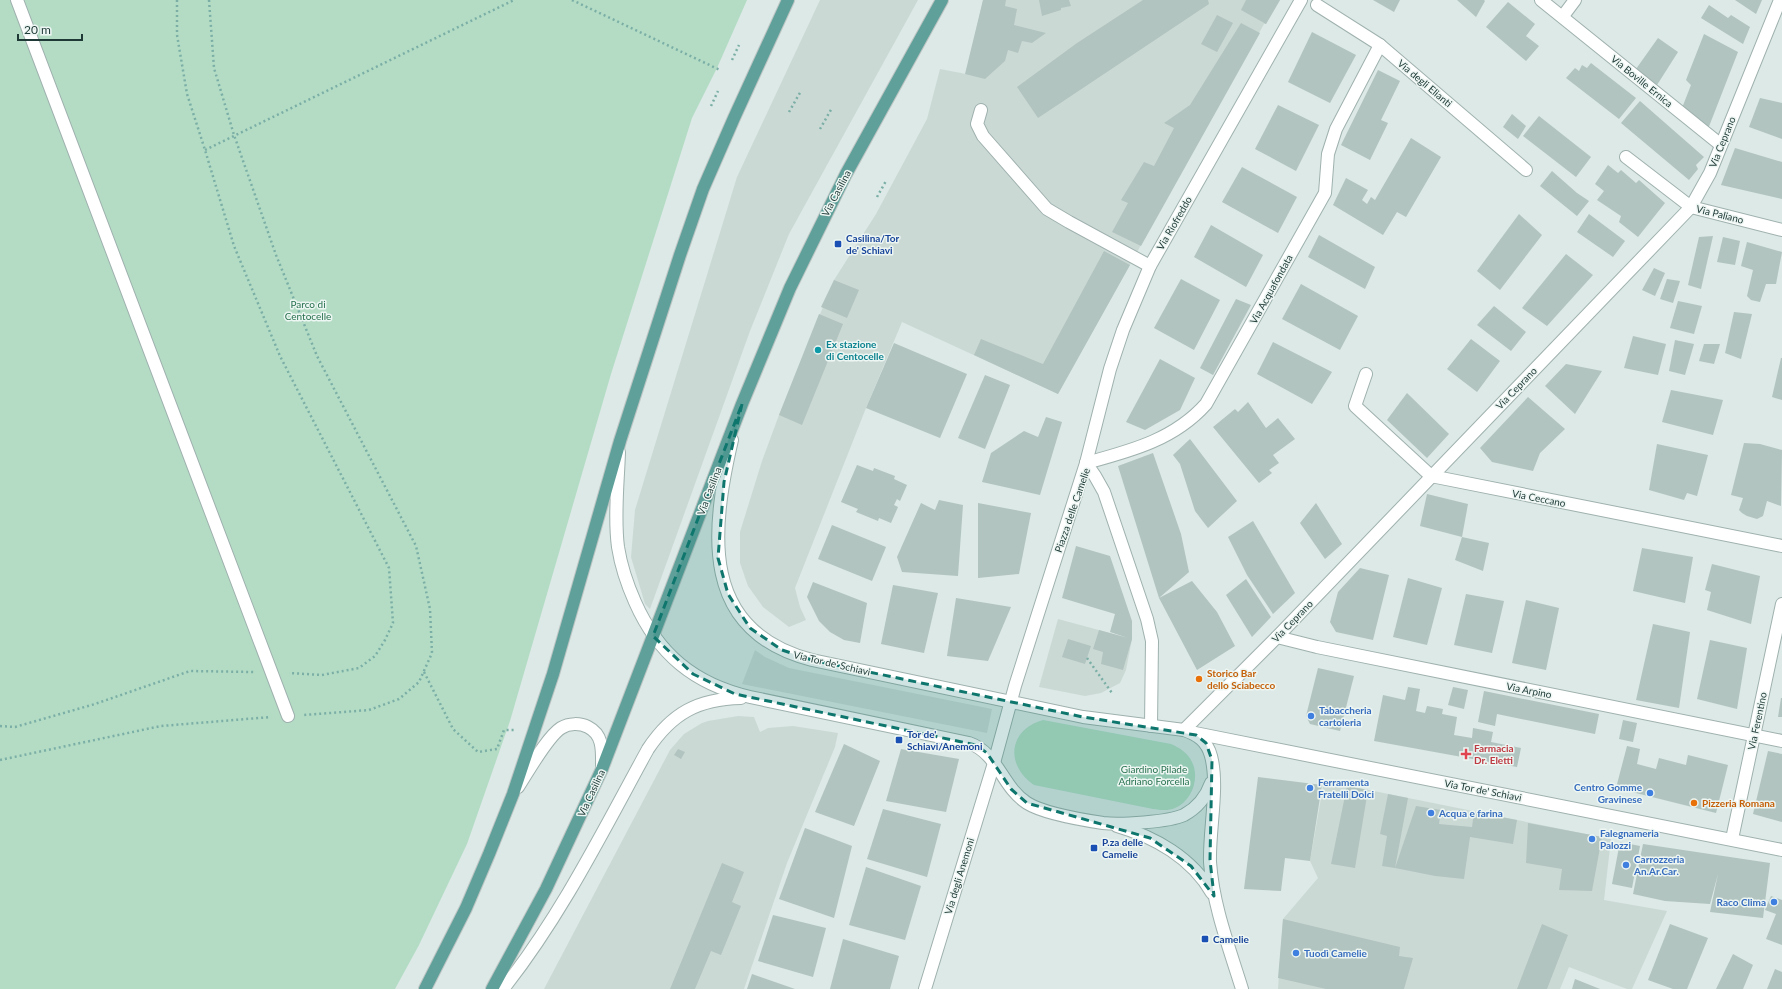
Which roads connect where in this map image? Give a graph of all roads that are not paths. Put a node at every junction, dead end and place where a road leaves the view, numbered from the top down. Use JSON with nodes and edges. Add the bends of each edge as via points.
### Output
{"nodes":[{"id":1,"x":17,"y":0,"type":"edge"},
{"id":2,"x":788,"y":0,"type":"edge"},
{"id":3,"x":942,"y":0,"type":"edge"},
{"id":4,"x":1301,"y":0,"type":"edge"},
{"id":5,"x":1541,"y":0,"type":"edge"},
{"id":6,"x":1574,"y":0,"type":"edge"},
{"id":7,"x":1780,"y":0,"type":"edge"},
{"id":8,"x":1318,"y":5,"type":"dead end"},
{"id":9,"x":1563,"y":16,"type":"junction"},
{"id":10,"x":1380,"y":45,"type":"junction"},
{"id":11,"x":981,"y":110,"type":"dead end"},
{"id":12,"x":1721,"y":145,"type":"junction"},
{"id":13,"x":1626,"y":157,"type":"dead end"},
{"id":14,"x":1526,"y":170,"type":"dead end"},
{"id":15,"x":1691,"y":207,"type":"junction"},
{"id":16,"x":1782,"y":230,"type":"edge"},
{"id":17,"x":1150,"y":266,"type":"junction"},
{"id":18,"x":1366,"y":374,"type":"dead end"},
{"id":19,"x":742,"y":404,"type":"junction"},
{"id":20,"x":620,"y":441,"type":"junction"},
{"id":21,"x":1086,"y":463,"type":"junction"},
{"id":22,"x":1431,"y":476,"type":"junction"},
{"id":23,"x":1782,"y":546,"type":"edge"},
{"id":24,"x":1782,"y":604,"type":"edge"},
{"id":25,"x":653,"y":636,"type":"junction"},
{"id":26,"x":1277,"y":637,"type":"junction"},
{"id":27,"x":759,"y":700,"type":"junction"},
{"id":28,"x":1010,"y":702,"type":"junction"},
{"id":29,"x":288,"y":716,"type":"road end"},
{"id":30,"x":1151,"y":726,"type":"junction"},
{"id":31,"x":1184,"y":730,"type":"junction"},
{"id":32,"x":1754,"y":736,"type":"junction"},
{"id":33,"x":1782,"y":741,"type":"edge"},
{"id":34,"x":994,"y":763,"type":"junction"},
{"id":35,"x":602,"y":769,"type":"junction"},
{"id":36,"x":1213,"y":774,"type":"junction"},
{"id":37,"x":513,"y":794,"type":"junction"},
{"id":38,"x":1104,"y":823,"type":"junction"},
{"id":39,"x":1732,"y":839,"type":"junction"},
{"id":40,"x":1782,"y":850,"type":"edge"},
{"id":41,"x":1214,"y":896,"type":"junction"},
{"id":42,"x":425,"y":989,"type":"edge"},
{"id":43,"x":492,"y":989,"type":"edge"},
{"id":44,"x":503,"y":989,"type":"edge"},
{"id":45,"x":925,"y":989,"type":"edge"},
{"id":46,"x":1242,"y":989,"type":"edge"}],
"edges":[{"from":1,"to":29,"type":"street"},
{"from":2,"to":20,"type":"main road","via":[[704,189]]},
{"from":3,"to":19,"type":"main road","name":"Via Casilina","via":[[825,214],[779,313]]},
{"from":4,"to":17,"type":"street","name":"Via Riofreddo"},
{"from":5,"to":9,"type":"street","name":"Via Boville Ernica"},
{"from":6,"to":9,"type":"street"},
{"from":7,"to":12,"type":"street","name":"Via Ceprano"},
{"from":8,"to":10,"type":"street","name":"Via degli Elianti"},
{"from":9,"to":12,"type":"street","name":"Via Boville Ernica"},
{"from":10,"to":14,"type":"street","name":"Via degli Elianti"},
{"from":10,"to":21,"type":"street","name":"Via Acquafondata","via":[[1336,129],[1328,154],[1325,193],[1206,404],[1195,417],[1162,438],[1142,447]]},
{"from":11,"to":17,"type":"street","via":[[977,124],[983,136],[1047,209]]},
{"from":12,"to":15,"type":"street","name":"Via Ceprano"},
{"from":13,"to":15,"type":"street","name":"Via Paliano"},
{"from":15,"to":16,"type":"street","name":"Via Paliano"},
{"from":15,"to":22,"type":"street","name":"Via Ceprano"},
{"from":17,"to":21,"type":"street","name":"Via Riofreddo","via":[[1123,330],[1110,369]]},
{"from":18,"to":22,"type":"street","via":[[1355,406]]},
{"from":19,"to":25,"type":"main road","name":"Via Casilina"},
{"from":19,"to":28,"type":"street","name":"Via Tor de' Schiavi","via":[[724,482],[718,528],[718,558],[728,594],[737,612],[750,628],[773,645],[797,656]]},
{"from":20,"to":25,"type":"street","via":[[617,514],[619,552],[630,590]]},
{"from":20,"to":37,"type":"main road","via":[[553,674]]},
{"from":21,"to":28,"type":"street","name":"Piazza delle Camelie"},
{"from":21,"to":30,"type":"street","name":"Piazza delle Camelie","via":[[1104,492],[1147,619],[1152,641]]},
{"from":22,"to":23,"type":"street","name":"Via Ceccano"},
{"from":22,"to":26,"type":"street","name":"Via Ceprano"},
{"from":24,"to":32,"type":"street","name":"Via Ferentino"},
{"from":25,"to":27,"type":"street","via":[[665,651],[705,681],[729,692]]},
{"from":25,"to":35,"type":"main road","name":"Via Casilina"},
{"from":26,"to":31,"type":"street","name":"Via Ceprano"},
{"from":26,"to":32,"type":"street","name":"Via Arpino"},
{"from":27,"to":34,"type":"street","via":[[969,743],[981,748]]},
{"from":27,"to":44,"type":"street","via":[[734,698],[704,702],[680,713],[663,729],[648,749],[567,897]]},
{"from":28,"to":30,"type":"street","via":[[1082,717]]},
{"from":28,"to":34,"type":"street","name":"Piazza delle Camelie"},
{"from":30,"to":31,"type":"street"},
{"from":31,"to":36,"type":"street","via":[[1206,743],[1211,755]]},
{"from":31,"to":39,"type":"street","name":"Via Tor de' Schiavi"},
{"from":32,"to":33,"type":"street","name":"Via Arpino"},
{"from":32,"to":39,"type":"street","name":"Via Ferentino"},
{"from":34,"to":38,"type":"street","via":[[1012,789],[1026,803],[1048,812]]},
{"from":34,"to":45,"type":"street","name":"Via degli Anemoni"},
{"from":35,"to":37,"type":"street","via":[[602,745],[597,734],[587,727],[569,725],[562,727],[551,738]]},
{"from":35,"to":43,"type":"main road","name":"Via Casilina","via":[[546,889]]},
{"from":36,"to":38,"type":"street","via":[[1199,805],[1183,815],[1160,820]]},
{"from":36,"to":41,"type":"street","via":[[1210,860]]},
{"from":37,"to":42,"type":"main road","via":[[466,908]]},
{"from":38,"to":41,"type":"street","via":[[1138,832],[1166,847],[1196,871]]},
{"from":39,"to":40,"type":"street","name":"Via Tor de' Schiavi"},
{"from":41,"to":46,"type":"street"}]}
